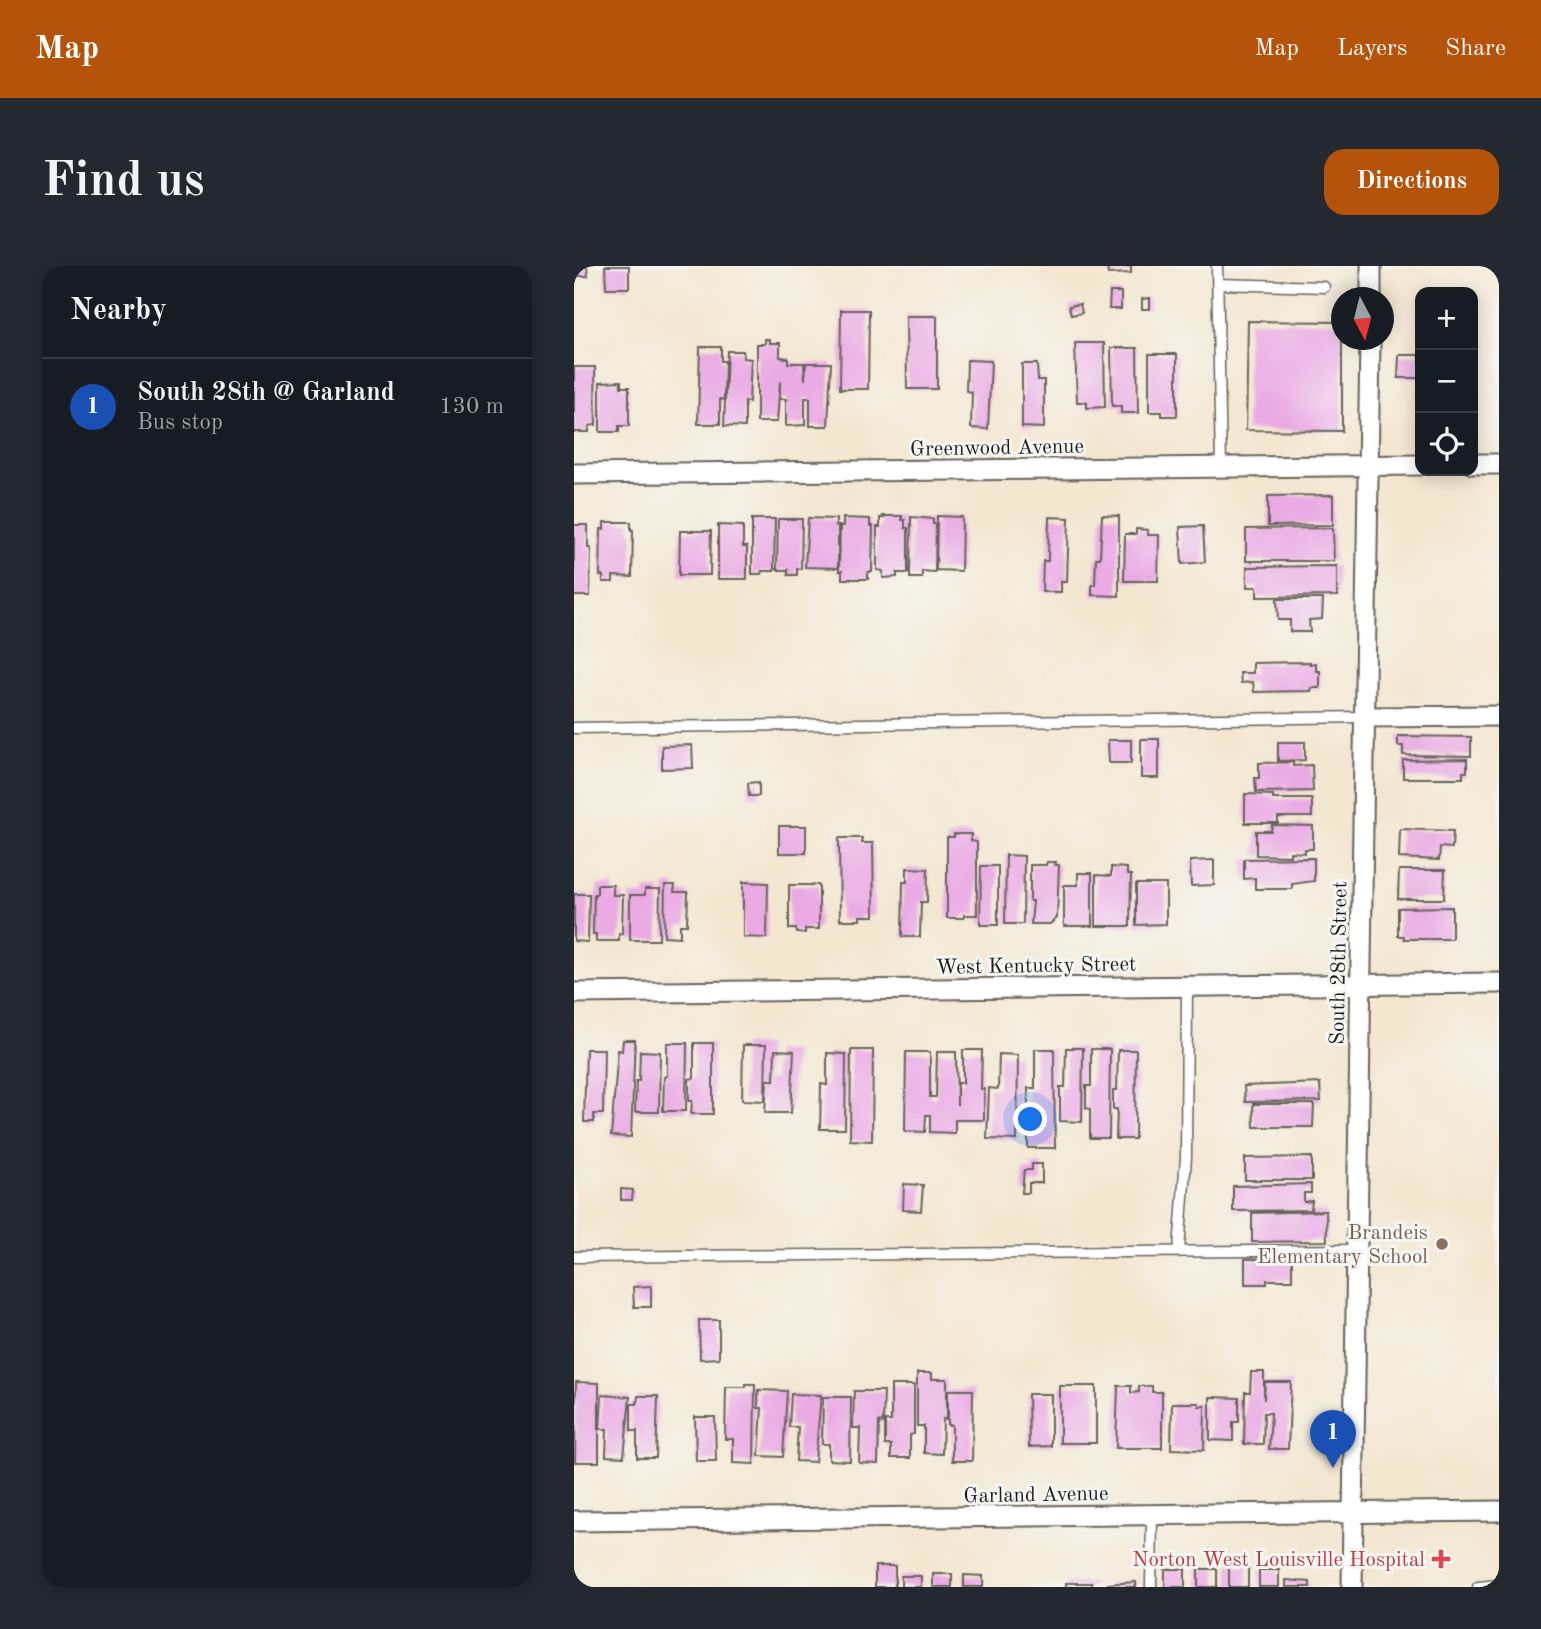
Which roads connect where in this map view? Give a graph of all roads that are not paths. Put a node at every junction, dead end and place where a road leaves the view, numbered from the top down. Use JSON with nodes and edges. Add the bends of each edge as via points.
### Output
{"nodes":[{"id":1,"x":1217,"y":266,"type":"edge"},
{"id":2,"x":1371,"y":266,"type":"edge"},
{"id":3,"x":1218,"y":284,"type":"junction"},
{"id":4,"x":1324,"y":287,"type":"dead end"},
{"id":5,"x":1371,"y":287,"type":"edge"},
{"id":6,"x":1370,"y":350,"type":"edge"},
{"id":7,"x":1415,"y":464,"type":"edge"},
{"id":8,"x":1478,"y":464,"type":"edge"},
{"id":9,"x":1499,"y":464,"type":"edge"},
{"id":10,"x":1368,"y":465,"type":"junction"},
{"id":11,"x":1220,"y":467,"type":"junction"},
{"id":12,"x":574,"y":474,"type":"edge"},
{"id":13,"x":1499,"y":716,"type":"edge"},
{"id":14,"x":1365,"y":717,"type":"junction"},
{"id":15,"x":574,"y":728,"type":"edge"},
{"id":16,"x":1499,"y":983,"type":"edge"},
{"id":17,"x":1361,"y":984,"type":"junction"},
{"id":18,"x":1188,"y":987,"type":"junction"},
{"id":19,"x":574,"y":993,"type":"edge"},
{"id":20,"x":1179,"y":1250,"type":"junction"},
{"id":21,"x":1356,"y":1250,"type":"junction"},
{"id":22,"x":574,"y":1256,"type":"edge"},
{"id":23,"x":1499,"y":1511,"type":"edge"},
{"id":24,"x":1352,"y":1514,"type":"junction"},
{"id":25,"x":1152,"y":1516,"type":"junction"},
{"id":26,"x":574,"y":1521,"type":"edge"},
{"id":27,"x":1499,"y":1585,"type":"edge"},
{"id":28,"x":1151,"y":1587,"type":"edge"},
{"id":29,"x":1352,"y":1587,"type":"edge"},
{"id":30,"x":1479,"y":1587,"type":"edge"}],
"edges":[{"from":1,"to":3,"type":"lane"},
{"from":2,"to":5,"type":"street"},
{"from":3,"to":4,"type":"lane"},
{"from":3,"to":11,"type":"lane"},
{"from":6,"to":10,"type":"street","name":"South 28th Street"},
{"from":7,"to":10,"type":"street","name":"Greenwood Avenue"},
{"from":8,"to":9,"type":"street"},
{"from":10,"to":11,"type":"street","name":"Greenwood Avenue"},
{"from":10,"to":14,"type":"street","name":"South 28th Street"},
{"from":11,"to":12,"type":"street","name":"Greenwood Avenue"},
{"from":13,"to":14,"type":"street"},
{"from":14,"to":15,"type":"lane"},
{"from":14,"to":17,"type":"street","name":"South 28th Street"},
{"from":16,"to":17,"type":"street","name":"West Kentucky Street"},
{"from":17,"to":18,"type":"street","name":"West Kentucky Street"},
{"from":17,"to":21,"type":"street","name":"South 28th Street"},
{"from":18,"to":19,"type":"street","name":"West Kentucky Street"},
{"from":18,"to":20,"type":"lane","via":[[1186,1157]]},
{"from":20,"to":21,"type":"lane"},
{"from":20,"to":22,"type":"lane"},
{"from":21,"to":24,"type":"street","name":"South 28th Street"},
{"from":23,"to":24,"type":"street","name":"Garland Avenue"},
{"from":24,"to":25,"type":"street","name":"Garland Avenue"},
{"from":24,"to":29,"type":"street","name":"South 28th Street"},
{"from":25,"to":26,"type":"street","name":"Garland Avenue"},
{"from":25,"to":28,"type":"lane"},
{"from":27,"to":30,"type":"lane"}]}
